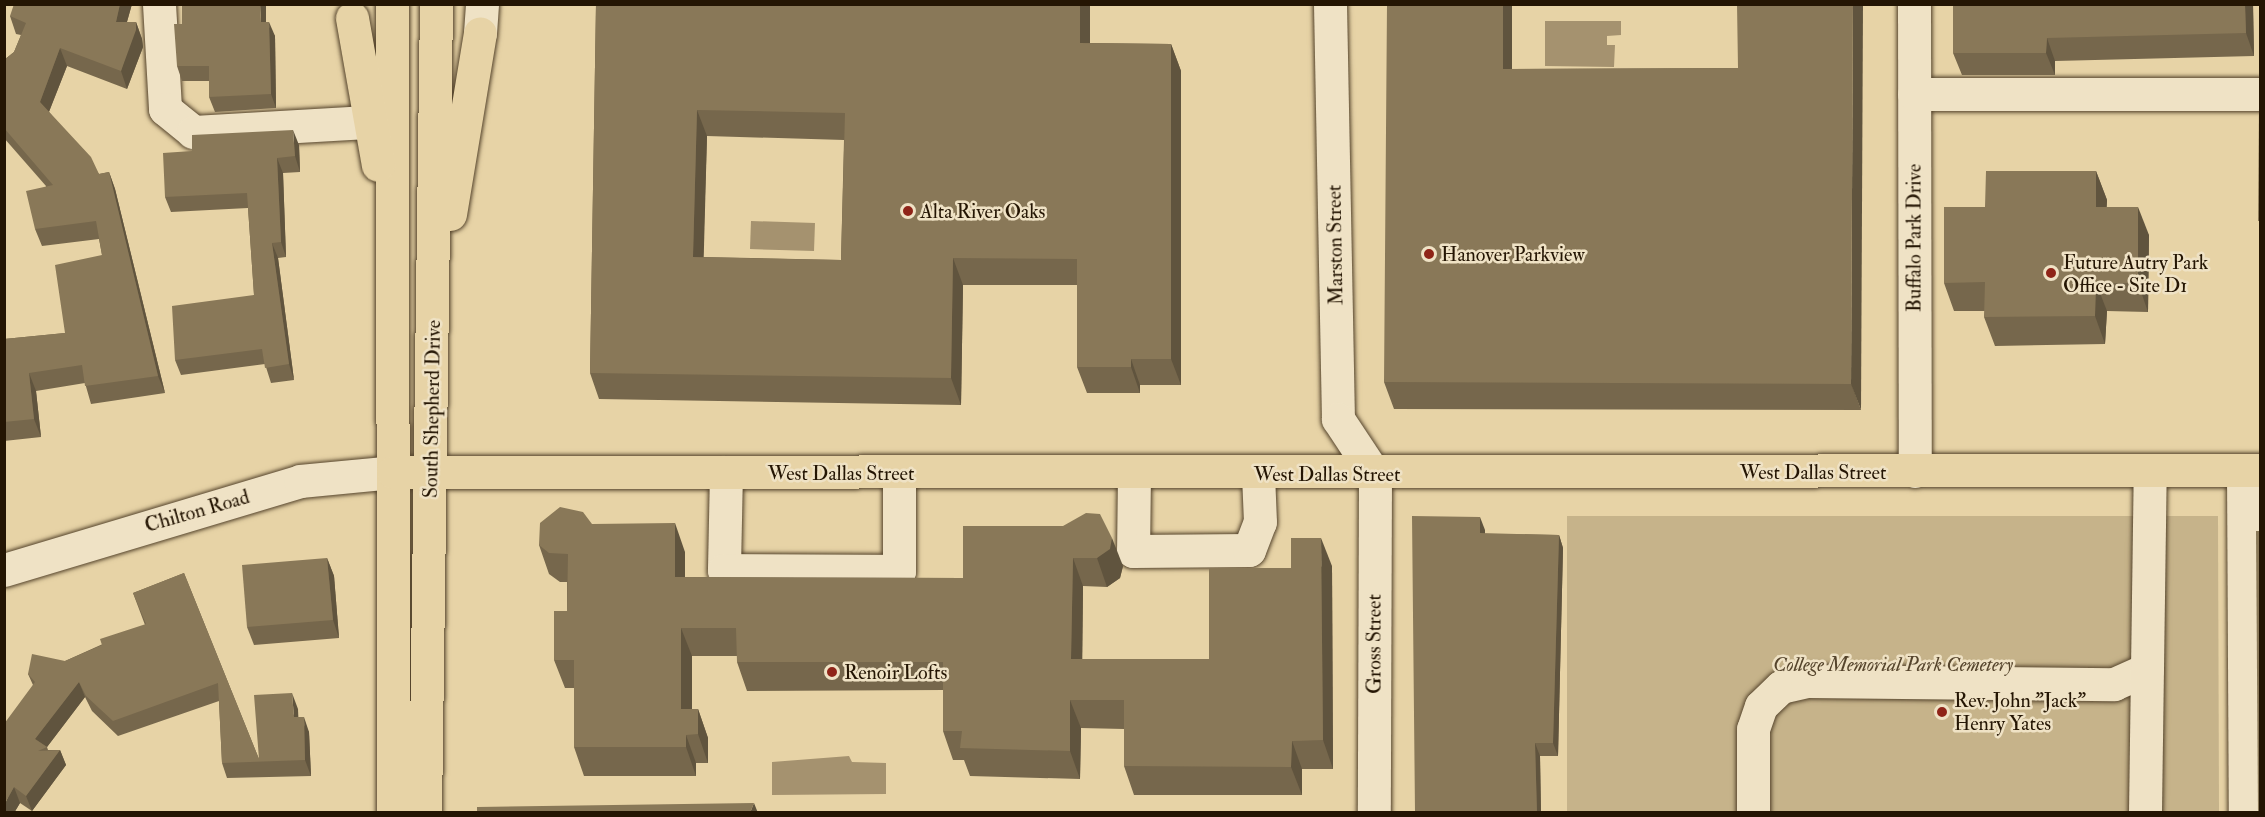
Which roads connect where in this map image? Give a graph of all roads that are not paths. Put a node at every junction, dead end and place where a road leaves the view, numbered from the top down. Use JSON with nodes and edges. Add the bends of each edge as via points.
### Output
{"nodes":[{"id":1,"x":159,"y":4,"type":"edge"},
{"id":2,"x":392,"y":4,"type":"edge"},
{"id":3,"x":436,"y":4,"type":"edge"},
{"id":4,"x":1330,"y":4,"type":"edge"},
{"id":5,"x":1914,"y":4,"type":"edge"},
{"id":6,"x":352,"y":11,"type":"edge"},
{"id":7,"x":481,"y":19,"type":"edge"},
{"id":8,"x":1914,"y":94,"type":"junction"},
{"id":9,"x":2260,"y":94,"type":"edge"},
{"id":10,"x":368,"y":122,"type":"junction"},
{"id":11,"x":390,"y":216,"type":"junction"},
{"id":12,"x":433,"y":317,"type":"junction"},
{"id":13,"x":2252,"y":470,"type":"edge"},
{"id":14,"x":431,"y":471,"type":"junction"},
{"id":15,"x":1915,"y":471,"type":"junction"},
{"id":16,"x":2150,"y":471,"type":"junction"},
{"id":17,"x":393,"y":472,"type":"junction"},
{"id":18,"x":726,"y":472,"type":"junction"},
{"id":19,"x":899,"y":473,"type":"junction"},
{"id":20,"x":1134,"y":474,"type":"junction"},
{"id":21,"x":1258,"y":474,"type":"junction"},
{"id":22,"x":1375,"y":475,"type":"junction"},
{"id":23,"x":4,"y":570,"type":"edge"},
{"id":24,"x":2147,"y":669,"type":"junction"},
{"id":25,"x":393,"y":813,"type":"edge"},
{"id":26,"x":425,"y":813,"type":"edge"},
{"id":27,"x":1374,"y":813,"type":"edge"},
{"id":28,"x":1753,"y":813,"type":"edge"},
{"id":29,"x":2145,"y":813,"type":"edge"},
{"id":30,"x":2245,"y":813,"type":"edge"}],
"edges":[{"from":1,"to":10,"type":"street","via":[[165,109],[193,132]]},
{"from":2,"to":11,"type":"main road","name":"South Shepherd Drive"},
{"from":3,"to":12,"type":"main road","name":"South Shepherd Drive"},
{"from":4,"to":22,"type":"street","name":"Marston Street","via":[[1338,419]]},
{"from":5,"to":8,"type":"street","name":"Buffalo Park Drive"},
{"from":6,"to":10,"type":"main road"},
{"from":7,"to":12,"type":"main road"},
{"from":8,"to":9,"type":"street"},
{"from":8,"to":15,"type":"street","name":"Buffalo Park Drive"},
{"from":10,"to":11,"type":"main road"},
{"from":11,"to":17,"type":"main road","name":"South Shepherd Drive"},
{"from":12,"to":14,"type":"main road","name":"South Shepherd Drive"},
{"from":13,"to":16,"type":"main road","name":"West Dallas Street"},
{"from":13,"to":30,"type":"street"},
{"from":14,"to":17,"type":"main road","name":"West Dallas Street"},
{"from":14,"to":18,"type":"main road","name":"West Dallas Street"},
{"from":14,"to":26,"type":"main road","name":"South Shepherd Drive"},
{"from":15,"to":16,"type":"main road","name":"West Dallas Street"},
{"from":15,"to":22,"type":"main road","name":"West Dallas Street"},
{"from":16,"to":24,"type":"street"},
{"from":17,"to":23,"type":"street","name":"Chilton Road","via":[[300,482]]},
{"from":17,"to":25,"type":"main road","name":"South Shepherd Drive"},
{"from":18,"to":19,"type":"main road","name":"West Dallas Street"},
{"from":18,"to":19,"type":"street","via":[[724,570],[888,571],[899,571]]},
{"from":19,"to":20,"type":"main road","name":"West Dallas Street"},
{"from":20,"to":21,"type":"main road","name":"West Dallas Street"},
{"from":20,"to":21,"type":"street","via":[[1133,551],[1249,550],[1260,522]]},
{"from":21,"to":22,"type":"main road","name":"West Dallas Street"},
{"from":22,"to":27,"type":"street","name":"Gross Street"},
{"from":24,"to":28,"type":"street","via":[[2114,684],[1807,681],[1781,687],[1761,706],[1753,729]]},
{"from":24,"to":29,"type":"street"}]}
